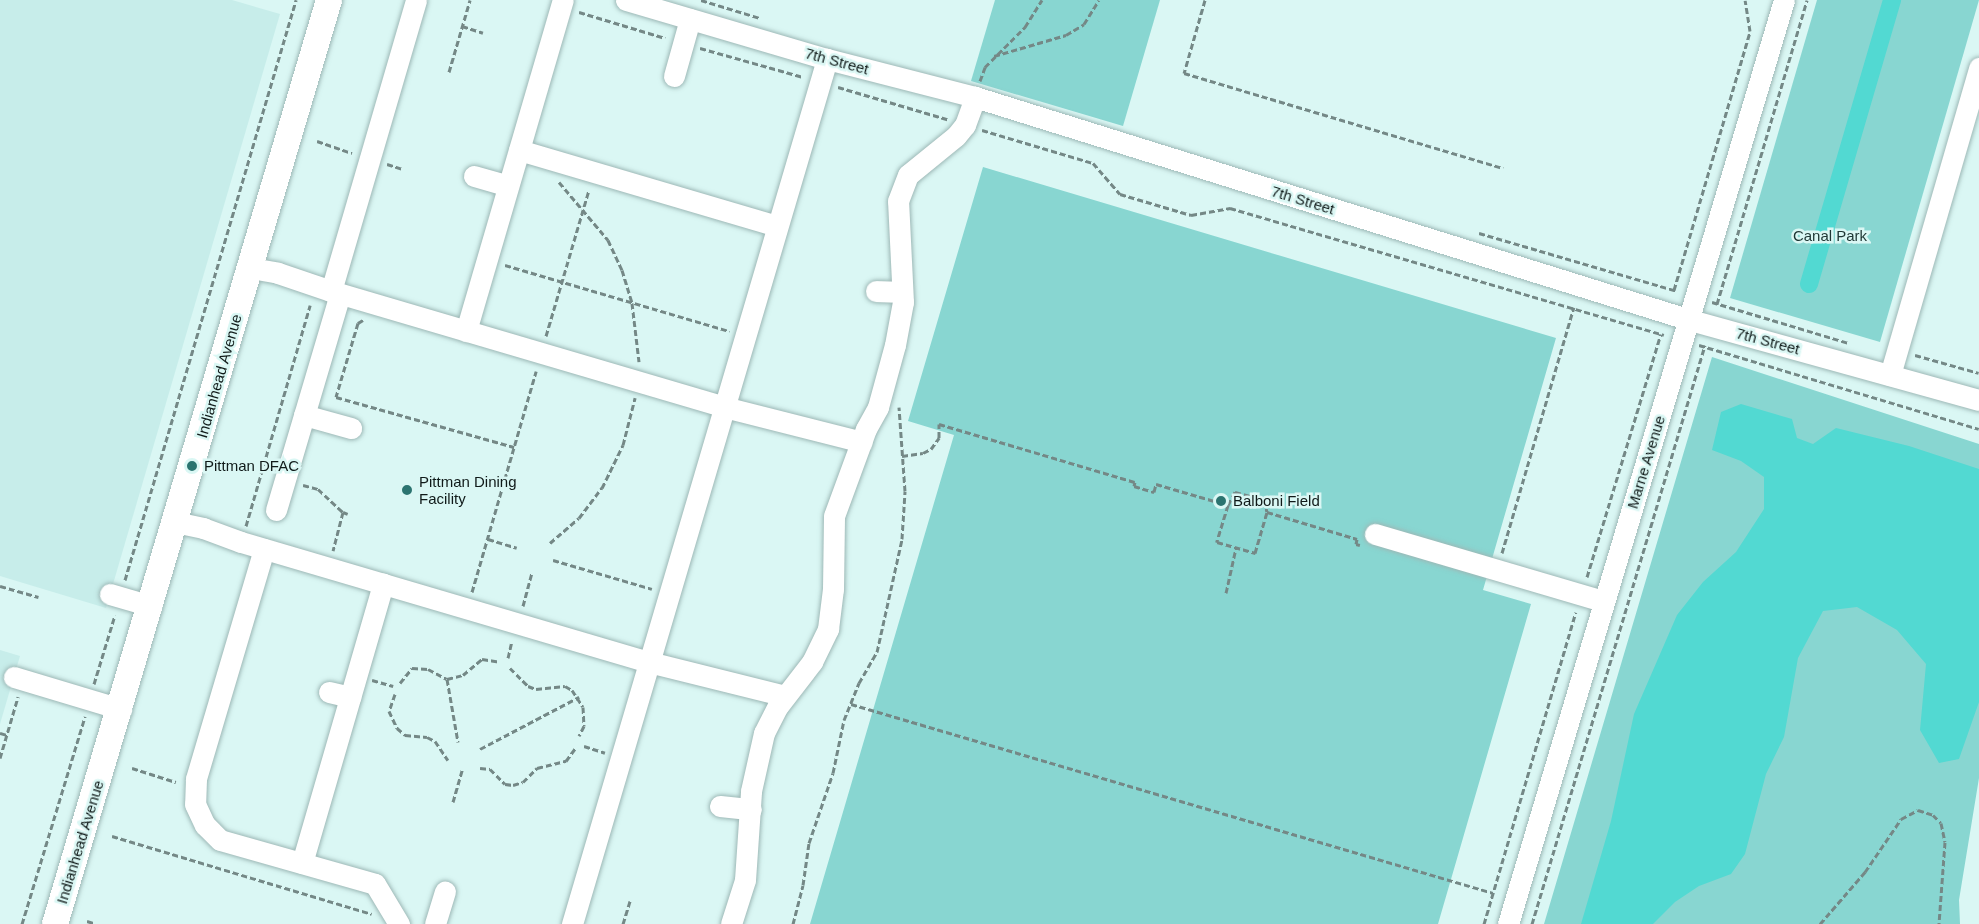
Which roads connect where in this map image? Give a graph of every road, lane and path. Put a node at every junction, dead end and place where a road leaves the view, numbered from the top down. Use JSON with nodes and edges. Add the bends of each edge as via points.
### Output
{"nodes":[{"id":1,"x":296,"y":0,"type":"edge"},
{"id":2,"x":329,"y":0,"type":"edge"},
{"id":3,"x":416,"y":0,"type":"edge"},
{"id":4,"x":470,"y":0,"type":"edge"},
{"id":5,"x":626,"y":0,"type":"edge"},
{"id":6,"x":1042,"y":0,"type":"edge"},
{"id":7,"x":1099,"y":0,"type":"edge"},
{"id":8,"x":1205,"y":0,"type":"edge"},
{"id":9,"x":1745,"y":0,"type":"edge"},
{"id":10,"x":1784,"y":0,"type":"edge"},
{"id":11,"x":1807,"y":0,"type":"edge"},
{"id":12,"x":562,"y":4,"type":"edge"},
{"id":13,"x":690,"y":19,"type":"junction"},
{"id":14,"x":462,"y":27,"type":"junction"},
{"id":15,"x":483,"y":33,"type":"dead end"},
{"id":16,"x":683,"y":43,"type":"junction"},
{"id":17,"x":994,"y":56,"type":"junction"},
{"id":18,"x":826,"y":59,"type":"junction"},
{"id":19,"x":1979,"y":68,"type":"edge"},
{"id":20,"x":448,"y":72,"type":"dead end"},
{"id":21,"x":674,"y":75,"type":"dead end"},
{"id":22,"x":820,"y":81,"type":"junction"},
{"id":23,"x":975,"y":97,"type":"junction"},
{"id":24,"x":965,"y":125,"type":"junction"},
{"id":25,"x":519,"y":150,"type":"junction"},
{"id":26,"x":1503,"y":168,"type":"dead end"},
{"id":27,"x":594,"y":172,"type":"junction"},
{"id":28,"x":474,"y":177,"type":"dead end"},
{"id":29,"x":552,"y":177,"type":"dead end"},
{"id":30,"x":508,"y":186,"type":"junction"},
{"id":31,"x":583,"y":210,"type":"junction"},
{"id":32,"x":777,"y":226,"type":"junction"},
{"id":33,"x":487,"y":260,"type":"junction"},
{"id":34,"x":251,"y":268,"type":"junction"},
{"id":35,"x":562,"y":282,"type":"junction"},
{"id":36,"x":329,"y":291,"type":"junction"},
{"id":37,"x":876,"y":291,"type":"dead end"},
{"id":38,"x":902,"y":292,"type":"junction"},
{"id":39,"x":632,"y":303,"type":"junction"},
{"id":40,"x":381,"y":306,"type":"junction"},
{"id":41,"x":1574,"y":308,"type":"junction"},
{"id":42,"x":1668,"y":313,"type":"junction"},
{"id":43,"x":1690,"y":320,"type":"junction"},
{"id":44,"x":1711,"y":326,"type":"junction"},
{"id":45,"x":466,"y":331,"type":"junction"},
{"id":46,"x":1661,"y":334,"type":"junction"},
{"id":47,"x":745,"y":336,"type":"junction"},
{"id":48,"x":1684,"y":341,"type":"junction"},
{"id":49,"x":1705,"y":347,"type":"junction"},
{"id":50,"x":541,"y":354,"type":"junction"},
{"id":51,"x":1890,"y":375,"type":"junction"},
{"id":52,"x":638,"y":382,"type":"junction"},
{"id":53,"x":898,"y":400,"type":"dead end"},
{"id":54,"x":1979,"y":400,"type":"edge"},
{"id":55,"x":724,"y":407,"type":"junction"},
{"id":56,"x":304,"y":415,"type":"junction"},
{"id":57,"x":351,"y":428,"type":"dead end"},
{"id":58,"x":1979,"y":429,"type":"edge"},
{"id":59,"x":862,"y":442,"type":"junction"},
{"id":60,"x":514,"y":447,"type":"junction"},
{"id":61,"x":902,"y":456,"type":"junction"},
{"id":62,"x":285,"y":481,"type":"junction"},
{"id":63,"x":1228,"y":505,"type":"junction"},
{"id":64,"x":276,"y":510,"type":"dead end"},
{"id":65,"x":343,"y":512,"type":"junction"},
{"id":66,"x":1267,"y":512,"type":"junction"},
{"id":67,"x":348,"y":514,"type":"dead end"},
{"id":68,"x":176,"y":522,"type":"junction"},
{"id":69,"x":487,"y":539,"type":"junction"},
{"id":70,"x":1371,"y":541,"type":"joint"},
{"id":71,"x":241,"y":542,"type":"junction"},
{"id":72,"x":550,"y":543,"type":"dead end"},
{"id":73,"x":518,"y":548,"type":"dead end"},
{"id":74,"x":1236,"y":548,"type":"junction"},
{"id":75,"x":264,"y":549,"type":"junction"},
{"id":76,"x":553,"y":560,"type":"dead end"},
{"id":77,"x":328,"y":568,"type":"junction"},
{"id":78,"x":1497,"y":570,"type":"junction"},
{"id":79,"x":383,"y":584,"type":"junction"},
{"id":80,"x":0,"y":586,"type":"edge"},
{"id":81,"x":1226,"y":593,"type":"dead end"},
{"id":82,"x":669,"y":594,"type":"junction"},
{"id":83,"x":1582,"y":595,"type":"junction"},
{"id":84,"x":115,"y":596,"type":"junction"},
{"id":85,"x":38,"y":597,"type":"dead end"},
{"id":86,"x":1603,"y":601,"type":"junction"},
{"id":87,"x":151,"y":606,"type":"junction"},
{"id":88,"x":467,"y":608,"type":"junction"},
{"id":89,"x":500,"y":662,"type":"dead end"},
{"id":90,"x":649,"y":662,"type":"junction"},
{"id":91,"x":510,"y":668,"type":"dead end"},
{"id":92,"x":19,"y":678,"type":"joint"},
{"id":93,"x":447,"y":679,"type":"junction"},
{"id":94,"x":400,"y":683,"type":"dead end"},
{"id":95,"x":329,"y":692,"type":"dead end"},
{"id":96,"x":395,"y":694,"type":"dead end"},
{"id":97,"x":785,"y":696,"type":"junction"},
{"id":98,"x":350,"y":698,"type":"junction"},
{"id":99,"x":579,"y":698,"type":"junction"},
{"id":100,"x":90,"y":700,"type":"junction"},
{"id":101,"x":851,"y":704,"type":"junction"},
{"id":102,"x":121,"y":709,"type":"junction"},
{"id":103,"x":0,"y":733,"type":"edge"},
{"id":104,"x":7,"y":735,"type":"junction"},
{"id":105,"x":579,"y":736,"type":"dead end"},
{"id":106,"x":458,"y":742,"type":"dead end"},
{"id":107,"x":576,"y":747,"type":"dead end"},
{"id":108,"x":480,"y":749,"type":"dead end"},
{"id":109,"x":0,"y":759,"type":"edge"},
{"id":110,"x":448,"y":760,"type":"dead end"},
{"id":111,"x":132,"y":768,"type":"dead end"},
{"id":112,"x":463,"y":768,"type":"dead end"},
{"id":113,"x":480,"y":768,"type":"dead end"},
{"id":114,"x":195,"y":788,"type":"junction"},
{"id":115,"x":453,"y":802,"type":"dead end"},
{"id":116,"x":720,"y":806,"type":"dead end"},
{"id":117,"x":750,"y":809,"type":"junction"},
{"id":118,"x":112,"y":836,"type":"dead end"},
{"id":119,"x":302,"y":863,"type":"junction"},
{"id":120,"x":445,"y":891,"type":"dead end"},
{"id":121,"x":1493,"y":893,"type":"junction"},
{"id":122,"x":630,"y":901,"type":"dead end"},
{"id":123,"x":87,"y":921,"type":"dead end"},
{"id":124,"x":391,"y":921,"type":"edge"},
{"id":125,"x":22,"y":924,"type":"edge"},
{"id":126,"x":55,"y":924,"type":"edge"},
{"id":127,"x":96,"y":924,"type":"edge"},
{"id":128,"x":435,"y":924,"type":"edge"},
{"id":129,"x":572,"y":924,"type":"edge"},
{"id":130,"x":623,"y":924,"type":"edge"},
{"id":131,"x":731,"y":924,"type":"edge"},
{"id":132,"x":793,"y":924,"type":"edge"},
{"id":133,"x":1484,"y":924,"type":"edge"},
{"id":134,"x":1508,"y":924,"type":"edge"},
{"id":135,"x":1532,"y":924,"type":"edge"},
{"id":136,"x":1820,"y":924,"type":"edge"},
{"id":137,"x":1939,"y":924,"type":"edge"}],
"edges":[{"from":1,"to":84,"type":"path"},
{"from":2,"to":34,"type":"main road","name":"Indianhead Avenue"},
{"from":3,"to":36,"type":"street"},
{"from":4,"to":14,"type":"path"},
{"from":5,"to":13,"type":"street","name":"7th Street"},
{"from":6,"to":17,"type":"path","via":[[1024,27]]},
{"from":7,"to":17,"type":"path","via":[[1084,24],[1066,35]]},
{"from":8,"to":26,"type":"path","via":[[1184,74]]},
{"from":9,"to":42,"type":"path","via":[[1750,31]]},
{"from":10,"to":43,"type":"street","name":"Marne Avenue"},
{"from":11,"to":44,"type":"path"},
{"from":12,"to":16,"type":"path"},
{"from":12,"to":25,"type":"street"},
{"from":13,"to":16,"type":"street"},
{"from":13,"to":18,"type":"street","name":"7th Street"},
{"from":14,"to":15,"type":"path"},
{"from":14,"to":20,"type":"path"},
{"from":16,"to":21,"type":"street"},
{"from":16,"to":22,"type":"path"},
{"from":17,"to":23,"type":"path","via":[[985,67]]},
{"from":18,"to":22,"type":"street"},
{"from":18,"to":23,"type":"street","name":"7th Street"},
{"from":19,"to":51,"type":"street"},
{"from":22,"to":24,"type":"path"},
{"from":22,"to":32,"type":"street"},
{"from":23,"to":24,"type":"street"},
{"from":23,"to":42,"type":"street","name":"7th Street"},
{"from":24,"to":38,"type":"street","via":[[917,165],[902,189],[898,214]]},
{"from":24,"to":41,"type":"path","via":[[1092,163],[1120,194],[1191,215],[1230,208]]},
{"from":25,"to":27,"type":"street"},
{"from":25,"to":30,"type":"street"},
{"from":27,"to":31,"type":"path"},
{"from":27,"to":32,"type":"street"},
{"from":28,"to":30,"type":"street"},
{"from":29,"to":31,"type":"path"},
{"from":30,"to":33,"type":"street"},
{"from":31,"to":35,"type":"path"},
{"from":31,"to":39,"type":"path","via":[[608,240]]},
{"from":32,"to":47,"type":"street"},
{"from":33,"to":35,"type":"path"},
{"from":33,"to":45,"type":"street"},
{"from":34,"to":36,"type":"street"},
{"from":34,"to":68,"type":"main road","name":"Indianhead Avenue"},
{"from":35,"to":39,"type":"path"},
{"from":35,"to":50,"type":"path"},
{"from":36,"to":40,"type":"street"},
{"from":36,"to":56,"type":"street"},
{"from":36,"to":71,"type":"path"},
{"from":37,"to":38,"type":"street"},
{"from":38,"to":59,"type":"street","via":[[886,382]]},
{"from":39,"to":47,"type":"path"},
{"from":39,"to":52,"type":"path","via":[[639,349]]},
{"from":40,"to":45,"type":"street"},
{"from":40,"to":60,"type":"path","via":[[358,323],[336,397]]},
{"from":41,"to":46,"type":"path"},
{"from":41,"to":78,"type":"path"},
{"from":42,"to":43,"type":"street","name":"7th Street"},
{"from":42,"to":46,"type":"path"},
{"from":43,"to":44,"type":"street","name":"7th Street"},
{"from":43,"to":48,"type":"street","name":"Marne Avenue"},
{"from":44,"to":49,"type":"path"},
{"from":44,"to":51,"type":"street","name":"7th Street"},
{"from":45,"to":50,"type":"street"},
{"from":46,"to":48,"type":"path"},
{"from":46,"to":83,"type":"path"},
{"from":47,"to":55,"type":"street"},
{"from":48,"to":49,"type":"path"},
{"from":48,"to":86,"type":"street","name":"Marne Avenue"},
{"from":49,"to":58,"type":"path"},
{"from":49,"to":135,"type":"path"},
{"from":50,"to":52,"type":"street"},
{"from":50,"to":60,"type":"path"},
{"from":51,"to":54,"type":"street","name":"7th Street"},
{"from":52,"to":55,"type":"street"},
{"from":52,"to":72,"type":"path","via":[[623,445],[602,488],[579,518]]},
{"from":53,"to":61,"type":"path"},
{"from":55,"to":59,"type":"street"},
{"from":55,"to":82,"type":"street"},
{"from":56,"to":57,"type":"street"},
{"from":56,"to":62,"type":"street"},
{"from":59,"to":97,"type":"street","via":[[823,550],[833,589],[828,629],[813,662]]},
{"from":60,"to":69,"type":"path"},
{"from":61,"to":63,"type":"path","via":[[932,449],[939,438],[939,424],[1135,482],[1134,486],[1154,492],[1156,484]]},
{"from":61,"to":101,"type":"path","via":[[902,539],[877,652]]},
{"from":62,"to":64,"type":"street"},
{"from":62,"to":65,"type":"path","via":[[318,489]]},
{"from":63,"to":66,"type":"path","via":[[1235,492],[1264,500]]},
{"from":63,"to":74,"type":"path","via":[[1217,542]]},
{"from":65,"to":67,"type":"path"},
{"from":65,"to":77,"type":"path"},
{"from":66,"to":70,"type":"path","via":[[1358,539],[1356,544]]},
{"from":66,"to":74,"type":"path","via":[[1255,553]]},
{"from":68,"to":71,"type":"street"},
{"from":68,"to":87,"type":"main road","name":"Indianhead Avenue"},
{"from":69,"to":73,"type":"path"},
{"from":69,"to":88,"type":"path"},
{"from":70,"to":78,"type":"street"},
{"from":71,"to":75,"type":"street"},
{"from":74,"to":81,"type":"path"},
{"from":75,"to":77,"type":"street"},
{"from":75,"to":114,"type":"street"},
{"from":76,"to":82,"type":"path"},
{"from":77,"to":79,"type":"street"},
{"from":78,"to":83,"type":"street"},
{"from":79,"to":88,"type":"street"},
{"from":79,"to":98,"type":"street"},
{"from":80,"to":85,"type":"path"},
{"from":82,"to":90,"type":"street"},
{"from":83,"to":86,"type":"street"},
{"from":83,"to":121,"type":"path"},
{"from":84,"to":87,"type":"street"},
{"from":84,"to":100,"type":"path"},
{"from":86,"to":134,"type":"street","name":"Marne Avenue"},
{"from":87,"to":102,"type":"main road","name":"Indianhead Avenue"},
{"from":88,"to":90,"type":"street"},
{"from":89,"to":93,"type":"path","via":[[482,659],[463,675]]},
{"from":90,"to":97,"type":"street"},
{"from":90,"to":129,"type":"street"},
{"from":91,"to":99,"type":"path","via":[[528,686],[564,686]]},
{"from":92,"to":100,"type":"street"},
{"from":92,"to":104,"type":"path"},
{"from":93,"to":94,"type":"path","via":[[428,669],[412,668]]},
{"from":93,"to":106,"type":"path"},
{"from":95,"to":98,"type":"street"},
{"from":96,"to":110,"type":"path","via":[[389,711],[397,728],[405,735],[435,741]]},
{"from":97,"to":117,"type":"street","via":[[764,733]]},
{"from":98,"to":119,"type":"street"},
{"from":99,"to":105,"type":"path","via":[[585,716]]},
{"from":99,"to":108,"type":"path"},
{"from":100,"to":102,"type":"street"},
{"from":100,"to":125,"type":"path"},
{"from":101,"to":121,"type":"path"},
{"from":101,"to":132,"type":"path","via":[[809,843]]},
{"from":102,"to":126,"type":"main road","name":"Indianhead Avenue"},
{"from":103,"to":104,"type":"path"},
{"from":104,"to":109,"type":"path"},
{"from":107,"to":113,"type":"path","via":[[566,761],[537,768],[523,782],[513,785],[506,784],[490,769]]},
{"from":111,"to":114,"type":"path"},
{"from":112,"to":115,"type":"path"},
{"from":114,"to":119,"type":"street","via":[[195,804],[205,825],[220,840]]},
{"from":116,"to":117,"type":"street"},
{"from":117,"to":131,"type":"street","via":[[746,880]]},
{"from":118,"to":124,"type":"path"},
{"from":119,"to":124,"type":"street","via":[[375,884]]},
{"from":120,"to":128,"type":"street"},
{"from":121,"to":133,"type":"path"},
{"from":122,"to":130,"type":"path"},
{"from":123,"to":127,"type":"path"},
{"from":136,"to":137,"type":"path","via":[[1865,872],[1901,819],[1918,810],[1933,815],[1941,823],[1945,842]]}]}
